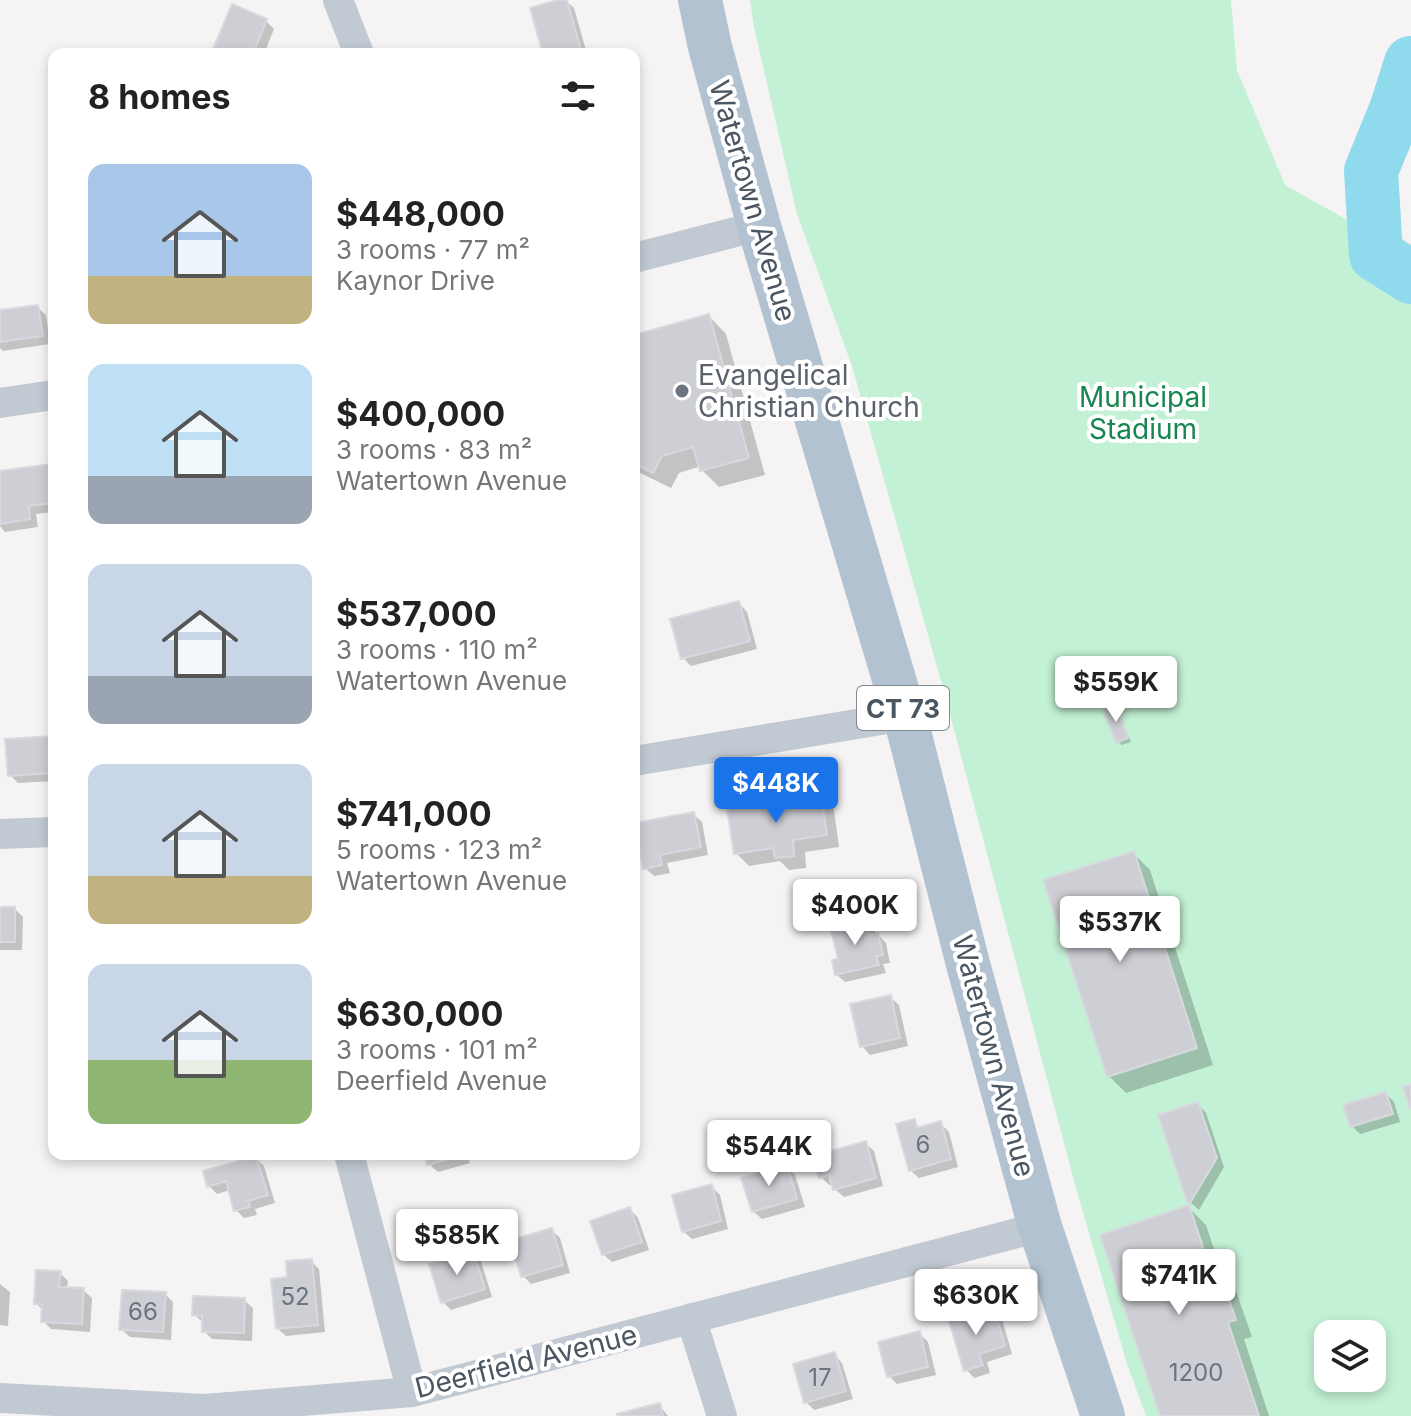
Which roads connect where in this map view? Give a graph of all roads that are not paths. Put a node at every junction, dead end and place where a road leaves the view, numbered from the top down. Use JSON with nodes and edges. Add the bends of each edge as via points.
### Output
{"nodes":[{"id":1,"x":338,"y":0,"type":"edge"},
{"id":2,"x":700,"y":0,"type":"edge"},
{"id":3,"x":357,"y":48,"type":"edge"},
{"id":4,"x":759,"y":226,"type":"junction"},
{"id":5,"x":640,"y":256,"type":"edge"},
{"id":6,"x":48,"y":396,"type":"edge"},
{"id":7,"x":0,"y":403,"type":"edge"},
{"id":8,"x":905,"y":716,"type":"junction"},
{"id":9,"x":640,"y":760,"type":"edge"},
{"id":10,"x":48,"y":832,"type":"edge"},
{"id":11,"x":0,"y":834,"type":"edge"},
{"id":12,"x":351,"y":1160,"type":"edge"},
{"id":13,"x":1040,"y":1227,"type":"junction"},
{"id":14,"x":691,"y":1318,"type":"junction"},
{"id":15,"x":412,"y":1392,"type":"junction"},
{"id":16,"x":0,"y":1398,"type":"edge"},
{"id":17,"x":722,"y":1416,"type":"edge"},
{"id":18,"x":1103,"y":1416,"type":"edge"}],
"edges":[{"from":1,"to":3,"type":"street"},
{"from":2,"to":4,"type":"main road","name":"Watertown Avenue","number":"CT 73"},
{"from":4,"to":5,"type":"street"},
{"from":4,"to":8,"type":"main road","name":"Watertown Avenue","number":"CT 73"},
{"from":6,"to":7,"type":"street"},
{"from":8,"to":9,"type":"street"},
{"from":8,"to":13,"type":"main road","name":"Watertown Avenue","number":"CT 73"},
{"from":10,"to":11,"type":"street"},
{"from":12,"to":15,"type":"street"},
{"from":13,"to":14,"type":"street","name":"Deerfield Avenue"},
{"from":13,"to":18,"type":"main road","name":"Watertown Avenue","number":"CT 73"},
{"from":14,"to":15,"type":"street","name":"Deerfield Avenue"},
{"from":14,"to":17,"type":"street"},
{"from":15,"to":16,"type":"street","name":"Deerfield Avenue","via":[[205,1409]]}]}
